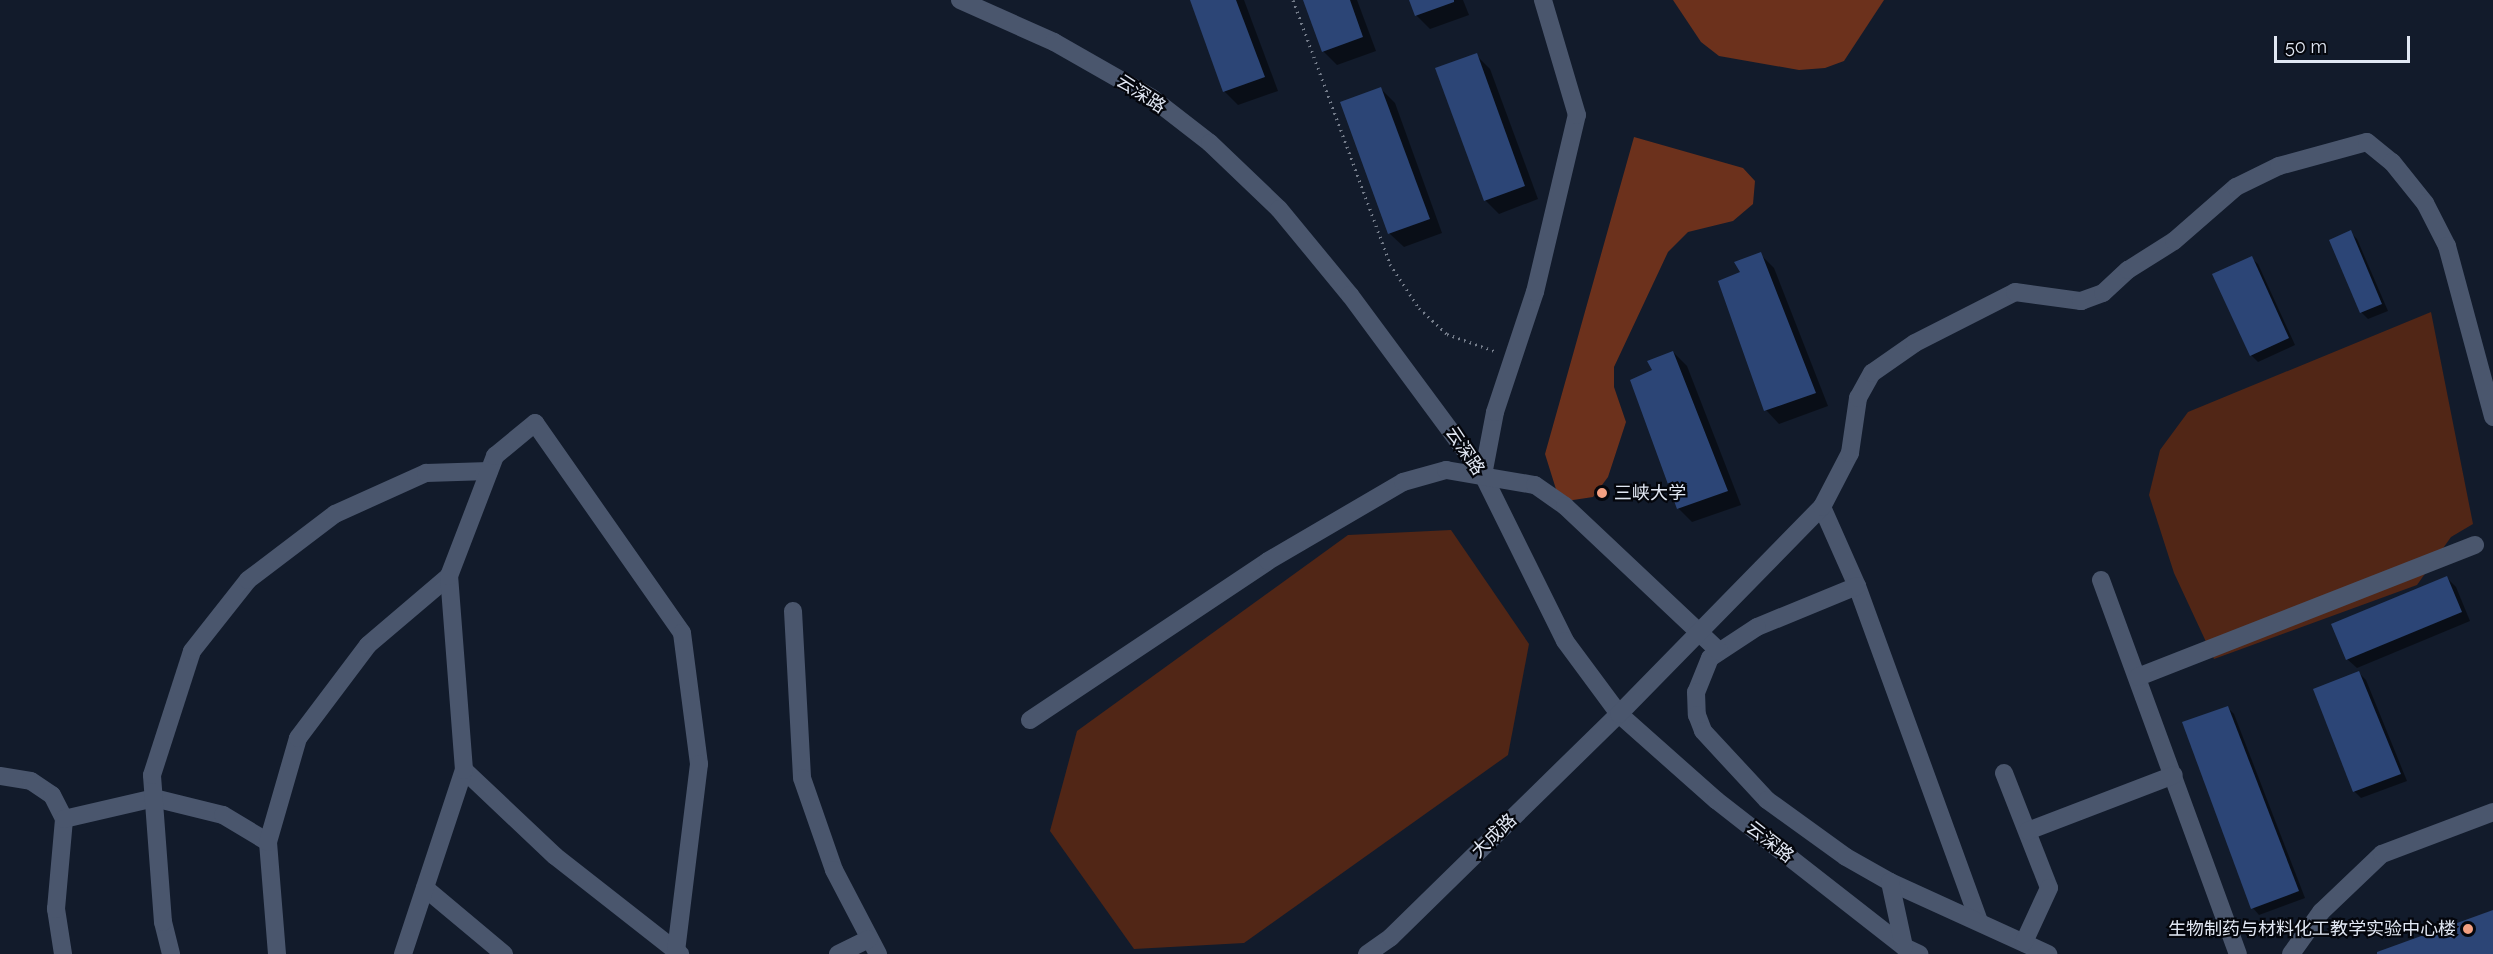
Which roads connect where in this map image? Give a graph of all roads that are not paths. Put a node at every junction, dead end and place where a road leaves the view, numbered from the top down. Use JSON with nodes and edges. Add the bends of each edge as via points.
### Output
{"nodes":[{"id":1,"x":960,"y":0,"type":"edge"},
{"id":2,"x":1543,"y":0,"type":"edge"},
{"id":3,"x":2493,"y":417,"type":"edge"},
{"id":4,"x":489,"y":471,"type":"junction"},
{"id":5,"x":1483,"y":474,"type":"junction"},
{"id":6,"x":1822,"y":507,"type":"junction"},
{"id":7,"x":2475,"y":545,"type":"dead end"},
{"id":8,"x":449,"y":576,"type":"junction"},
{"id":9,"x":2100,"y":580,"type":"dead end"},
{"id":10,"x":1857,"y":586,"type":"junction"},
{"id":11,"x":793,"y":611,"type":"dead end"},
{"id":12,"x":1699,"y":633,"type":"junction"},
{"id":13,"x":1719,"y":651,"type":"junction"},
{"id":14,"x":2138,"y":677,"type":"junction"},
{"id":15,"x":1619,"y":714,"type":"junction"},
{"id":16,"x":1030,"y":720,"type":"dead end"},
{"id":17,"x":464,"y":770,"type":"junction"},
{"id":18,"x":2004,"y":773,"type":"dead end"},
{"id":19,"x":2174,"y":775,"type":"junction"},
{"id":20,"x":0,"y":776,"type":"edge"},
{"id":21,"x":154,"y":798,"type":"junction"},
{"id":22,"x":2493,"y":812,"type":"edge"},
{"id":23,"x":64,"y":819,"type":"junction"},
{"id":24,"x":2028,"y":831,"type":"junction"},
{"id":25,"x":268,"y":842,"type":"junction"},
{"id":26,"x":1890,"y":882,"type":"junction"},
{"id":27,"x":425,"y":888,"type":"junction"},
{"id":28,"x":1979,"y":921,"type":"junction"},
{"id":29,"x":2024,"y":942,"type":"junction"},
{"id":30,"x":874,"y":947,"type":"edge"},
{"id":31,"x":1912,"y":950,"type":"edge"},
{"id":32,"x":678,"y":953,"type":"edge"},
{"id":33,"x":63,"y":954,"type":"edge"},
{"id":34,"x":171,"y":954,"type":"edge"},
{"id":35,"x":277,"y":954,"type":"edge"},
{"id":36,"x":403,"y":954,"type":"edge"},
{"id":37,"x":504,"y":954,"type":"edge"},
{"id":38,"x":838,"y":954,"type":"edge"},
{"id":39,"x":1367,"y":954,"type":"edge"},
{"id":40,"x":2048,"y":954,"type":"edge"},
{"id":41,"x":2238,"y":954,"type":"edge"},
{"id":42,"x":2291,"y":954,"type":"edge"}],
"edges":[{"from":1,"to":5,"type":"street","name":"云深路","via":[[1074,54],[1152,98],[1210,143],[1279,209],[1329,269]]},
{"from":2,"to":5,"type":"street","via":[[1577,115],[1561,195],[1495,412]]},
{"from":3,"to":6,"type":"street","name":"大成路","via":[[2447,246],[2424,203],[2392,162],[2367,142],[2280,166],[2236,188],[2174,241],[2128,270],[2103,293],[2081,301],[2015,292],[1916,343],[1872,373],[1858,398],[1850,453]]},
{"from":4,"to":8,"type":"street"},
{"from":4,"to":21,"type":"street","via":[[426,473],[335,514],[248,580],[192,651],[152,775]]},
{"from":4,"to":32,"type":"street","via":[[495,456],[535,423],[682,633],[699,764]]},
{"from":5,"to":12,"type":"street","via":[[1535,485],[1560,502]]},
{"from":5,"to":15,"type":"street","name":"云深路","via":[[1565,641]]},
{"from":5,"to":16,"type":"street","via":[[1446,470],[1402,482],[1268,561]]},
{"from":6,"to":10,"type":"street"},
{"from":6,"to":12,"type":"street","name":"大成路"},
{"from":7,"to":14,"type":"street"},
{"from":8,"to":17,"type":"street"},
{"from":8,"to":25,"type":"street","via":[[368,645],[298,738]]},
{"from":9,"to":14,"type":"street"},
{"from":10,"to":13,"type":"street","via":[[1757,627]]},
{"from":10,"to":28,"type":"street"},
{"from":11,"to":30,"type":"street","via":[[802,778],[834,870]]},
{"from":12,"to":13,"type":"street"},
{"from":12,"to":15,"type":"street","name":"大成路"},
{"from":13,"to":26,"type":"street","via":[[1710,658],[1696,692],[1697,715],[1704,731],[1767,800],[1846,857]]},
{"from":14,"to":19,"type":"street"},
{"from":15,"to":31,"type":"street","name":"云深路","via":[[1716,800]]},
{"from":15,"to":39,"type":"street","name":"大成路","via":[[1391,937]]},
{"from":17,"to":27,"type":"street"},
{"from":17,"to":32,"type":"street","via":[[555,856]]},
{"from":18,"to":24,"type":"street"},
{"from":19,"to":24,"type":"street"},
{"from":19,"to":41,"type":"street"},
{"from":20,"to":23,"type":"street","via":[[31,781],[51,795]]},
{"from":21,"to":23,"type":"street"},
{"from":21,"to":25,"type":"street","via":[[223,816]]},
{"from":21,"to":34,"type":"street","via":[[163,922]]},
{"from":22,"to":42,"type":"street","via":[[2382,854],[2321,912]]},
{"from":23,"to":33,"type":"street","via":[[56,909]]},
{"from":24,"to":29,"type":"street","via":[[2049,888]]},
{"from":25,"to":35,"type":"street"},
{"from":26,"to":28,"type":"street"},
{"from":26,"to":31,"type":"street"},
{"from":27,"to":36,"type":"street"},
{"from":27,"to":37,"type":"street"},
{"from":28,"to":29,"type":"street"},
{"from":29,"to":40,"type":"street"},
{"from":30,"to":38,"type":"street"}]}
